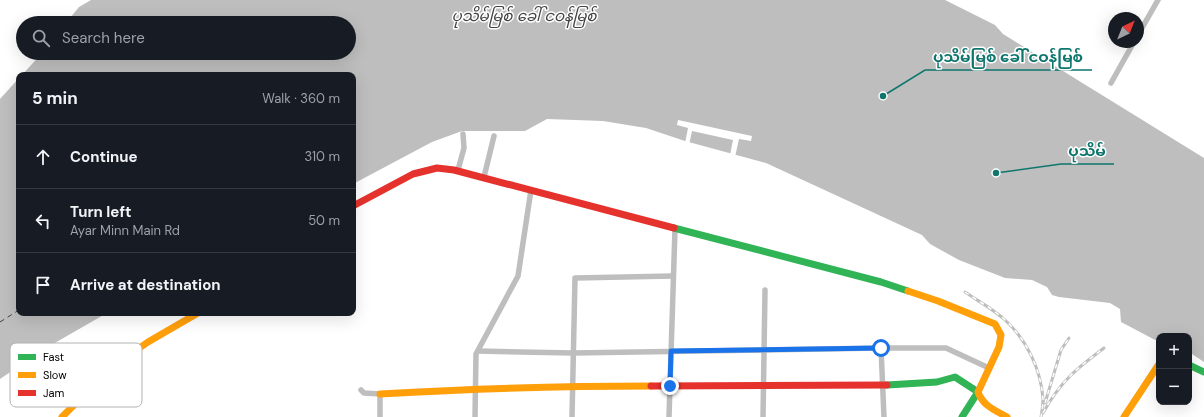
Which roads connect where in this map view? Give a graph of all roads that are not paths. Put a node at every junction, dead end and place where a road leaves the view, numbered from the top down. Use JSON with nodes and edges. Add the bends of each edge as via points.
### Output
{"nodes":[{"id":1,"x":1158,"y":0,"type":"edge"},
{"id":2,"x":1144,"y":24,"type":"edge"},
{"id":3,"x":1131,"y":48,"type":"edge"},
{"id":4,"x":1111,"y":83,"type":"dead end"},
{"id":5,"x":463,"y":134,"type":"dead end"},
{"id":6,"x":494,"y":136,"type":"dead end"},
{"id":7,"x":458,"y":170,"type":"junction"},
{"id":8,"x":484,"y":177,"type":"junction"},
{"id":9,"x":531,"y":190,"type":"junction"},
{"id":10,"x":356,"y":204,"type":"edge"},
{"id":11,"x":675,"y":228,"type":"junction"},
{"id":12,"x":673,"y":276,"type":"junction"},
{"id":13,"x":765,"y":290,"type":"dead end"},
{"id":14,"x":193,"y":316,"type":"edge"},
{"id":15,"x":142,"y":346,"type":"edge"},
{"id":16,"x":881,"y":348,"type":"junction"},
{"id":17,"x":764,"y":349,"type":"junction"},
{"id":18,"x":478,"y":351,"type":"junction"},
{"id":19,"x":671,"y":351,"type":"junction"},
{"id":20,"x":573,"y":353,"type":"junction"},
{"id":21,"x":1192,"y":366,"type":"edge"},
{"id":22,"x":989,"y":368,"type":"junction"},
{"id":23,"x":1156,"y":369,"type":"edge"},
{"id":24,"x":1204,"y":372,"type":"edge"},
{"id":25,"x":882,"y":385,"type":"junction"},
{"id":26,"x":573,"y":386,"type":"junction"},
{"id":27,"x":670,"y":386,"type":"junction"},
{"id":28,"x":763,"y":386,"type":"junction"},
{"id":29,"x":476,"y":389,"type":"junction"},
{"id":30,"x":361,"y":390,"type":"dead end"},
{"id":31,"x":978,"y":392,"type":"junction"},
{"id":32,"x":380,"y":394,"type":"junction"},
{"id":33,"x":72,"y":407,"type":"edge"},
{"id":34,"x":62,"y":417,"type":"edge"},
{"id":35,"x":380,"y":417,"type":"edge"},
{"id":36,"x":475,"y":417,"type":"edge"},
{"id":37,"x":572,"y":417,"type":"edge"},
{"id":38,"x":669,"y":417,"type":"edge"},
{"id":39,"x":763,"y":417,"type":"edge"},
{"id":40,"x":884,"y":417,"type":"edge"},
{"id":41,"x":962,"y":417,"type":"edge"},
{"id":42,"x":1007,"y":417,"type":"edge"},
{"id":43,"x":1124,"y":417,"type":"edge"}],
"edges":[{"from":1,"to":2,"type":"street"},
{"from":3,"to":4,"type":"street"},
{"from":5,"to":7,"type":"street","via":[[464,148]]},
{"from":6,"to":8,"type":"street"},
{"from":7,"to":8,"type":"street"},
{"from":7,"to":10,"type":"street","via":[[437,168],[413,174]]},
{"from":8,"to":9,"type":"street"},
{"from":9,"to":11,"type":"street"},
{"from":9,"to":18,"type":"street","via":[[518,276]]},
{"from":11,"to":12,"type":"street"},
{"from":11,"to":22,"type":"street","via":[[881,282],[995,324],[1001,335],[999,347]]},
{"from":12,"to":19,"type":"street"},
{"from":12,"to":20,"type":"street","via":[[575,278]]},
{"from":13,"to":17,"type":"street"},
{"from":14,"to":15,"type":"street"},
{"from":16,"to":17,"type":"street"},
{"from":16,"to":22,"type":"street","via":[[946,348]]},
{"from":16,"to":25,"type":"street"},
{"from":17,"to":19,"type":"street"},
{"from":17,"to":28,"type":"street"},
{"from":18,"to":20,"type":"street"},
{"from":18,"to":29,"type":"street"},
{"from":19,"to":20,"type":"street"},
{"from":19,"to":27,"type":"street"},
{"from":20,"to":26,"type":"street"},
{"from":21,"to":24,"type":"street"},
{"from":22,"to":31,"type":"street"},
{"from":23,"to":43,"type":"street"},
{"from":25,"to":28,"type":"street"},
{"from":25,"to":31,"type":"street","via":[[937,382],[955,377]]},
{"from":25,"to":40,"type":"street"},
{"from":26,"to":27,"type":"street"},
{"from":26,"to":29,"type":"street"},
{"from":26,"to":37,"type":"street"},
{"from":27,"to":28,"type":"street"},
{"from":27,"to":38,"type":"street"},
{"from":28,"to":39,"type":"street"},
{"from":29,"to":32,"type":"street"},
{"from":29,"to":36,"type":"street"},
{"from":30,"to":32,"type":"street","via":[[364,393]]},
{"from":31,"to":41,"type":"street"},
{"from":31,"to":42,"type":"street","via":[[979,400],[985,406]]},
{"from":32,"to":35,"type":"street"},
{"from":33,"to":34,"type":"street"}]}
